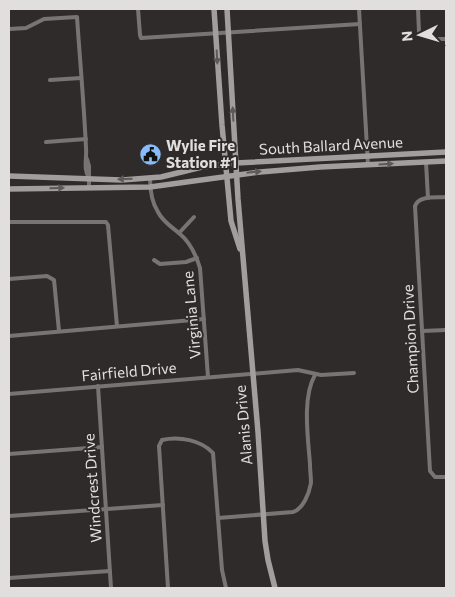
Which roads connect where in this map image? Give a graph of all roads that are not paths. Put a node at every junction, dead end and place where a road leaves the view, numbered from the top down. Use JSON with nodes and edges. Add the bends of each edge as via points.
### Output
{"nodes":[{"id":1,"x":138,"y":9,"type":"edge"},
{"id":2,"x":214,"y":9,"type":"edge"},
{"id":3,"x":227,"y":9,"type":"edge"},
{"id":4,"x":360,"y":9,"type":"edge"},
{"id":5,"x":418,"y":9,"type":"edge"},
{"id":6,"x":360,"y":24,"type":"junction"},
{"id":7,"x":9,"y":29,"type":"edge"},
{"id":8,"x":228,"y":33,"type":"junction"},
{"id":9,"x":216,"y":34,"type":"junction"},
{"id":10,"x":446,"y":39,"type":"edge"},
{"id":11,"x":81,"y":78,"type":"junction"},
{"id":12,"x":50,"y":80,"type":"dead end"},
{"id":13,"x":86,"y":139,"type":"junction"},
{"id":14,"x":46,"y":142,"type":"dead end"},
{"id":15,"x":446,"y":152,"type":"edge"},
{"id":16,"x":368,"y":156,"type":"junction"},
{"id":17,"x":446,"y":160,"type":"edge"},
{"id":18,"x":426,"y":162,"type":"junction"},
{"id":19,"x":236,"y":163,"type":"junction"},
{"id":20,"x":225,"y":164,"type":"junction"},
{"id":21,"x":368,"y":165,"type":"junction"},
{"id":22,"x":237,"y":174,"type":"junction"},
{"id":23,"x":227,"y":175,"type":"junction"},
{"id":24,"x":9,"y":176,"type":"edge"},
{"id":25,"x":89,"y":178,"type":"junction"},
{"id":26,"x":150,"y":178,"type":"junction"},
{"id":27,"x":150,"y":187,"type":"junction"},
{"id":28,"x":89,"y":188,"type":"junction"},
{"id":29,"x":9,"y":189,"type":"edge"},
{"id":30,"x":446,"y":197,"type":"edge"},
{"id":31,"x":428,"y":198,"type":"junction"},
{"id":32,"x":194,"y":218,"type":"dead end"},
{"id":33,"x":9,"y":222,"type":"edge"},
{"id":34,"x":180,"y":233,"type":"junction"},
{"id":35,"x":197,"y":258,"type":"junction"},
{"id":36,"x":243,"y":258,"type":"junction"},
{"id":37,"x":154,"y":260,"type":"dead end"},
{"id":38,"x":9,"y":279,"type":"edge"},
{"id":39,"x":204,"y":319,"type":"junction"},
{"id":40,"x":117,"y":326,"type":"junction"},
{"id":41,"x":446,"y":330,"type":"edge"},
{"id":42,"x":59,"y":331,"type":"junction"},
{"id":43,"x":422,"y":331,"type":"junction"},
{"id":44,"x":9,"y":336,"type":"edge"},
{"id":45,"x":252,"y":373,"type":"junction"},
{"id":46,"x":354,"y":373,"type":"dead end"},
{"id":47,"x":315,"y":374,"type":"junction"},
{"id":48,"x":208,"y":377,"type":"junction"},
{"id":49,"x":98,"y":386,"type":"junction"},
{"id":50,"x":9,"y":394,"type":"edge"},
{"id":51,"x":102,"y":447,"type":"junction"},
{"id":52,"x":9,"y":454,"type":"edge"},
{"id":53,"x":446,"y":477,"type":"edge"},
{"id":54,"x":163,"y":505,"type":"junction"},
{"id":55,"x":106,"y":509,"type":"junction"},
{"id":56,"x":263,"y":514,"type":"junction"},
{"id":57,"x":9,"y":516,"type":"edge"},
{"id":58,"x":218,"y":518,"type":"junction"},
{"id":59,"x":110,"y":571,"type":"junction"},
{"id":60,"x":9,"y":578,"type":"edge"},
{"id":61,"x":111,"y":588,"type":"edge"},
{"id":62,"x":168,"y":588,"type":"edge"},
{"id":63,"x":226,"y":588,"type":"edge"},
{"id":64,"x":275,"y":588,"type":"edge"}],
"edges":[{"from":1,"to":9,"type":"street","via":[[141,38]]},
{"from":2,"to":9,"type":"main road","name":"Alanis Drive"},
{"from":3,"to":8,"type":"main road","name":"Alanis Drive"},
{"from":4,"to":6,"type":"street"},
{"from":5,"to":10,"type":"street","via":[[419,32],[432,39]]},
{"from":6,"to":8,"type":"street"},
{"from":6,"to":16,"type":"street"},
{"from":7,"to":11,"type":"street","via":[[26,28],[44,20],[77,17]]},
{"from":8,"to":9,"type":"street"},
{"from":19,"to":8,"type":"main road","name":"Alanis Drive","one_way":true},
{"from":9,"to":20,"type":"main road","name":"Alanis Drive","one_way":true},
{"from":11,"to":12,"type":"street"},
{"from":11,"to":13,"type":"street"},
{"from":13,"to":14,"type":"street"},
{"from":13,"to":25,"type":"street"},
{"from":15,"to":16,"type":"main road","name":"South Ballard Avenue"},
{"from":16,"to":19,"type":"main road","name":"South Ballard Avenue"},
{"from":16,"to":21,"type":"street"},
{"from":17,"to":18,"type":"main road","name":"South Ballard Avenue"},
{"from":21,"to":18,"type":"main road","name":"South Ballard Avenue","one_way":true},
{"from":18,"to":31,"type":"street"},
{"from":19,"to":20,"type":"main road","name":"South Ballard Avenue"},
{"from":19,"to":22,"type":"main road","name":"Alanis Drive"},
{"from":20,"to":23,"type":"main road","name":"Alanis Drive"},
{"from":20,"to":26,"type":"main road","name":"South Ballard Avenue"},
{"from":22,"to":21,"type":"main road","name":"South Ballard Avenue","one_way":true},
{"from":22,"to":23,"type":"main road","name":"South Ballard Avenue"},
{"from":22,"to":36,"type":"main road","name":"Alanis Drive"},
{"from":23,"to":27,"type":"main road","name":"South Ballard Avenue"},
{"from":23,"to":36,"type":"main road","name":"Alanis Drive","via":[[231,221]]},
{"from":24,"to":25,"type":"main road","name":"South Ballard Avenue"},
{"from":26,"to":25,"type":"main road","name":"South Ballard Avenue","one_way":true},
{"from":25,"to":28,"type":"street"},
{"from":26,"to":27,"type":"street","name":"Virginia Lane"},
{"from":27,"to":28,"type":"main road","name":"South Ballard Avenue"},
{"from":27,"to":34,"type":"street","name":"Virginia Lane","via":[[157,211]]},
{"from":29,"to":28,"type":"main road","name":"South Ballard Avenue","one_way":true},
{"from":30,"to":31,"type":"street"},
{"from":31,"to":43,"type":"street","name":"Champion Drive","via":[[417,201],[414,206]]},
{"from":32,"to":34,"type":"street"},
{"from":33,"to":40,"type":"street","via":[[106,222]]},
{"from":34,"to":35,"type":"street","name":"Virginia Lane"},
{"from":35,"to":37,"type":"street","via":[[160,264]]},
{"from":35,"to":39,"type":"street","name":"Virginia Lane"},
{"from":36,"to":45,"type":"main road","name":"Alanis Drive"},
{"from":38,"to":42,"type":"street","via":[[52,278],[56,285]]},
{"from":39,"to":40,"type":"street"},
{"from":39,"to":48,"type":"street","name":"Virginia Lane"},
{"from":40,"to":42,"type":"street"},
{"from":41,"to":43,"type":"street"},
{"from":42,"to":44,"type":"street"},
{"from":43,"to":53,"type":"street","name":"Champion Drive","via":[[430,471],[437,478]]},
{"from":45,"to":47,"type":"street","name":"Fairfield Drive","via":[[298,370]]},
{"from":45,"to":48,"type":"street","name":"Fairfield Drive"},
{"from":45,"to":56,"type":"main road","name":"Alanis Drive"},
{"from":46,"to":47,"type":"street","name":"Fairfield Drive"},
{"from":47,"to":56,"type":"street","via":[[308,408],[311,483],[306,499],[296,512]]},
{"from":48,"to":49,"type":"street","name":"Fairfield Drive"},
{"from":49,"to":50,"type":"street","name":"Fairfield Drive"},
{"from":49,"to":51,"type":"street","name":"Windcrest Drive"},
{"from":51,"to":52,"type":"street"},
{"from":51,"to":55,"type":"street","name":"Windcrest Drive"},
{"from":54,"to":55,"type":"street"},
{"from":54,"to":58,"type":"street","via":[[159,446],[162,440],[168,439],[193,441],[212,451],[214,456]]},
{"from":54,"to":62,"type":"street"},
{"from":55,"to":57,"type":"street"},
{"from":55,"to":59,"type":"street","name":"Windcrest Drive"},
{"from":56,"to":58,"type":"street"},
{"from":56,"to":64,"type":"main road","name":"Alanis Drive"},
{"from":58,"to":63,"type":"street"},
{"from":59,"to":60,"type":"street"},
{"from":59,"to":61,"type":"street","name":"Windcrest Drive"}]}
